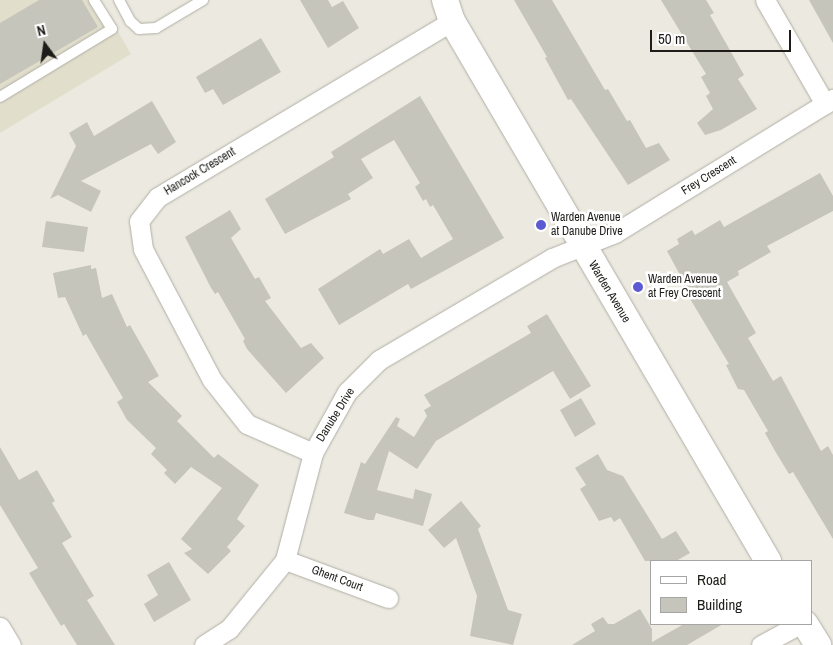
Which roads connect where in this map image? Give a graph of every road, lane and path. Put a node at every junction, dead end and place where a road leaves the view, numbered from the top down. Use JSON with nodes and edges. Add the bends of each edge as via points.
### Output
{"nodes":[{"id":1,"x":94,"y":0,"type":"edge"},
{"id":2,"x":119,"y":0,"type":"edge"},
{"id":3,"x":203,"y":0,"type":"edge"},
{"id":4,"x":430,"y":0,"type":"edge"},
{"id":5,"x":765,"y":0,"type":"edge"},
{"id":6,"x":448,"y":11,"type":"edge"},
{"id":7,"x":0,"y":97,"type":"edge"},
{"id":8,"x":829,"y":101,"type":"edge"},
{"id":9,"x":581,"y":246,"type":"junction"},
{"id":10,"x":313,"y":453,"type":"junction"},
{"id":11,"x":285,"y":560,"type":"junction"},
{"id":12,"x":767,"y":560,"type":"edge"},
{"id":13,"x":388,"y":598,"type":"dead end"},
{"id":14,"x":798,"y":625,"type":"edge"},
{"id":15,"x":806,"y":625,"type":"edge"},
{"id":16,"x":0,"y":627,"type":"edge"},
{"id":17,"x":11,"y":645,"type":"edge"},
{"id":18,"x":204,"y":645,"type":"edge"},
{"id":19,"x":761,"y":645,"type":"edge"},
{"id":20,"x":818,"y":645,"type":"edge"}],
"edges":[{"from":1,"to":7,"type":"lane","via":[[112,29]]},
{"from":2,"to":3,"type":"lane","via":[[130,21],[139,29],[156,28]]},
{"from":4,"to":6,"type":"main road","name":"Warden Avenue"},
{"from":5,"to":8,"type":"street"},
{"from":6,"to":9,"type":"main road","name":"Warden Avenue"},
{"from":6,"to":10,"type":"street","name":"Hancock Crescent","via":[[158,197],[139,221],[143,249],[212,380],[247,424]]},
{"from":8,"to":9,"type":"street","name":"Frey Crescent","via":[[615,233]]},
{"from":9,"to":10,"type":"street","name":"Danube Drive","via":[[547,260],[379,360],[347,392]]},
{"from":9,"to":12,"type":"main road","name":"Warden Avenue"},
{"from":10,"to":11,"type":"street","name":"Danube Drive"},
{"from":11,"to":13,"type":"street","name":"Ghent Court"},
{"from":11,"to":18,"type":"street","name":"Danube Drive","via":[[230,629]]},
{"from":14,"to":19,"type":"street"},
{"from":15,"to":20,"type":"main road"},
{"from":16,"to":17,"type":"street"}]}
